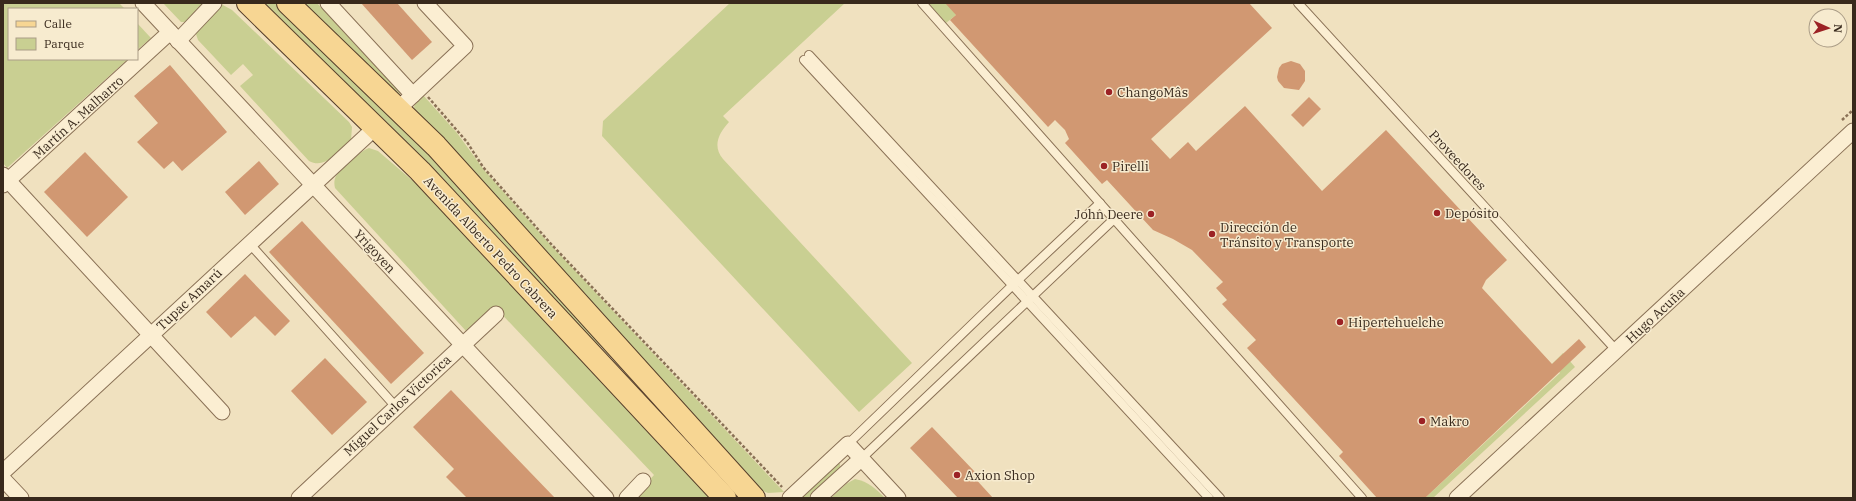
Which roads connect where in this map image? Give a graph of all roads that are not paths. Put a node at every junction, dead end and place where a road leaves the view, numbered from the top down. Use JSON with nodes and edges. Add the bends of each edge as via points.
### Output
{"nodes":[{"id":1,"x":143,"y":3,"type":"edge"},
{"id":2,"x":214,"y":3,"type":"edge"},
{"id":3,"x":248,"y":3,"type":"edge"},
{"id":4,"x":288,"y":3,"type":"edge"},
{"id":5,"x":328,"y":3,"type":"edge"},
{"id":6,"x":425,"y":3,"type":"edge"},
{"id":7,"x":922,"y":3,"type":"edge"},
{"id":8,"x":1298,"y":3,"type":"edge"},
{"id":9,"x":174,"y":37,"type":"junction"},
{"id":10,"x":806,"y":57,"type":"dead end"},
{"id":11,"x":410,"y":97,"type":"junction"},
{"id":12,"x":376,"y":127,"type":"junction"},
{"id":13,"x":1853,"y":131,"type":"edge"},
{"id":14,"x":5,"y":180,"type":"edge"},
{"id":15,"x":313,"y":185,"type":"junction"},
{"id":16,"x":1100,"y":203,"type":"junction"},
{"id":17,"x":1114,"y":219,"type":"junction"},
{"id":18,"x":249,"y":243,"type":"junction"},
{"id":19,"x":1015,"y":282,"type":"junction"},
{"id":20,"x":1029,"y":298,"type":"junction"},
{"id":21,"x":496,"y":314,"type":"dead end"},
{"id":22,"x":150,"y":336,"type":"junction"},
{"id":23,"x":462,"y":344,"type":"junction"},
{"id":24,"x":1616,"y":350,"type":"junction"},
{"id":25,"x":396,"y":407,"type":"junction"},
{"id":26,"x":222,"y":412,"type":"dead end"},
{"id":27,"x":848,"y":444,"type":"junction"},
{"id":28,"x":862,"y":458,"type":"junction"},
{"id":29,"x":3,"y":472,"type":"edge"},
{"id":30,"x":3,"y":479,"type":"edge"},
{"id":31,"x":643,"y":481,"type":"dead end"},
{"id":32,"x":301,"y":497,"type":"edge"},
{"id":33,"x":791,"y":497,"type":"edge"},
{"id":34,"x":21,"y":498,"type":"edge"},
{"id":35,"x":606,"y":498,"type":"edge"},
{"id":36,"x":627,"y":498,"type":"edge"},
{"id":37,"x":725,"y":498,"type":"edge"},
{"id":38,"x":754,"y":498,"type":"edge"},
{"id":39,"x":818,"y":498,"type":"edge"},
{"id":40,"x":898,"y":498,"type":"edge"},
{"id":41,"x":1209,"y":498,"type":"edge"},
{"id":42,"x":1220,"y":498,"type":"edge"},
{"id":43,"x":1362,"y":498,"type":"edge"},
{"id":44,"x":1457,"y":498,"type":"edge"}],
"edges":[{"from":1,"to":9,"type":"street","name":"Yrigoyen"},
{"from":2,"to":9,"type":"street","name":"Martín A. Malharro"},
{"from":3,"to":12,"type":"main road","name":"Avenida Alberto Pedro Cabrera"},
{"from":4,"to":11,"type":"main road","name":"Avenida Alberto Pedro Cabrera"},
{"from":5,"to":11,"type":"street"},
{"from":6,"to":11,"type":"street","via":[[465,46]]},
{"from":7,"to":16,"type":"lane"},
{"from":8,"to":24,"type":"lane","name":"Proveedores"},
{"from":9,"to":14,"type":"street","name":"Martín A. Malharro"},
{"from":9,"to":15,"type":"street","name":"Yrigoyen"},
{"from":10,"to":19,"type":"lane"},
{"from":11,"to":38,"type":"main road","name":"Avenida Alberto Pedro Cabrera","via":[[449,161]]},
{"from":12,"to":15,"type":"street","name":"Tupac Amarú"},
{"from":12,"to":37,"type":"main road","name":"Avenida Alberto Pedro Cabrera"},
{"from":13,"to":24,"type":"street","name":"Hugo Acuña"},
{"from":14,"to":22,"type":"street"},
{"from":15,"to":18,"type":"street","name":"Tupac Amarú"},
{"from":15,"to":23,"type":"street","name":"Yrigoyen"},
{"from":16,"to":17,"type":"lane"},
{"from":16,"to":19,"type":"lane"},
{"from":17,"to":20,"type":"lane"},
{"from":17,"to":43,"type":"lane"},
{"from":18,"to":22,"type":"street","name":"Tupac Amarú"},
{"from":18,"to":25,"type":"lane"},
{"from":19,"to":20,"type":"lane"},
{"from":19,"to":27,"type":"lane"},
{"from":20,"to":28,"type":"lane"},
{"from":20,"to":41,"type":"lane"},
{"from":20,"to":42,"type":"lane"},
{"from":21,"to":23,"type":"street","name":"Miguel Carlos Victorica"},
{"from":22,"to":26,"type":"street"},
{"from":22,"to":29,"type":"street","name":"Tupac Amarú"},
{"from":23,"to":25,"type":"street","name":"Miguel Carlos Victorica"},
{"from":23,"to":35,"type":"street","name":"Yrigoyen"},
{"from":24,"to":44,"type":"street","name":"Hugo Acuña"},
{"from":25,"to":32,"type":"street","name":"Miguel Carlos Victorica"},
{"from":27,"to":28,"type":"street"},
{"from":27,"to":33,"type":"street"},
{"from":28,"to":39,"type":"street"},
{"from":28,"to":40,"type":"street"},
{"from":30,"to":34,"type":"street"},
{"from":31,"to":36,"type":"street"}]}
